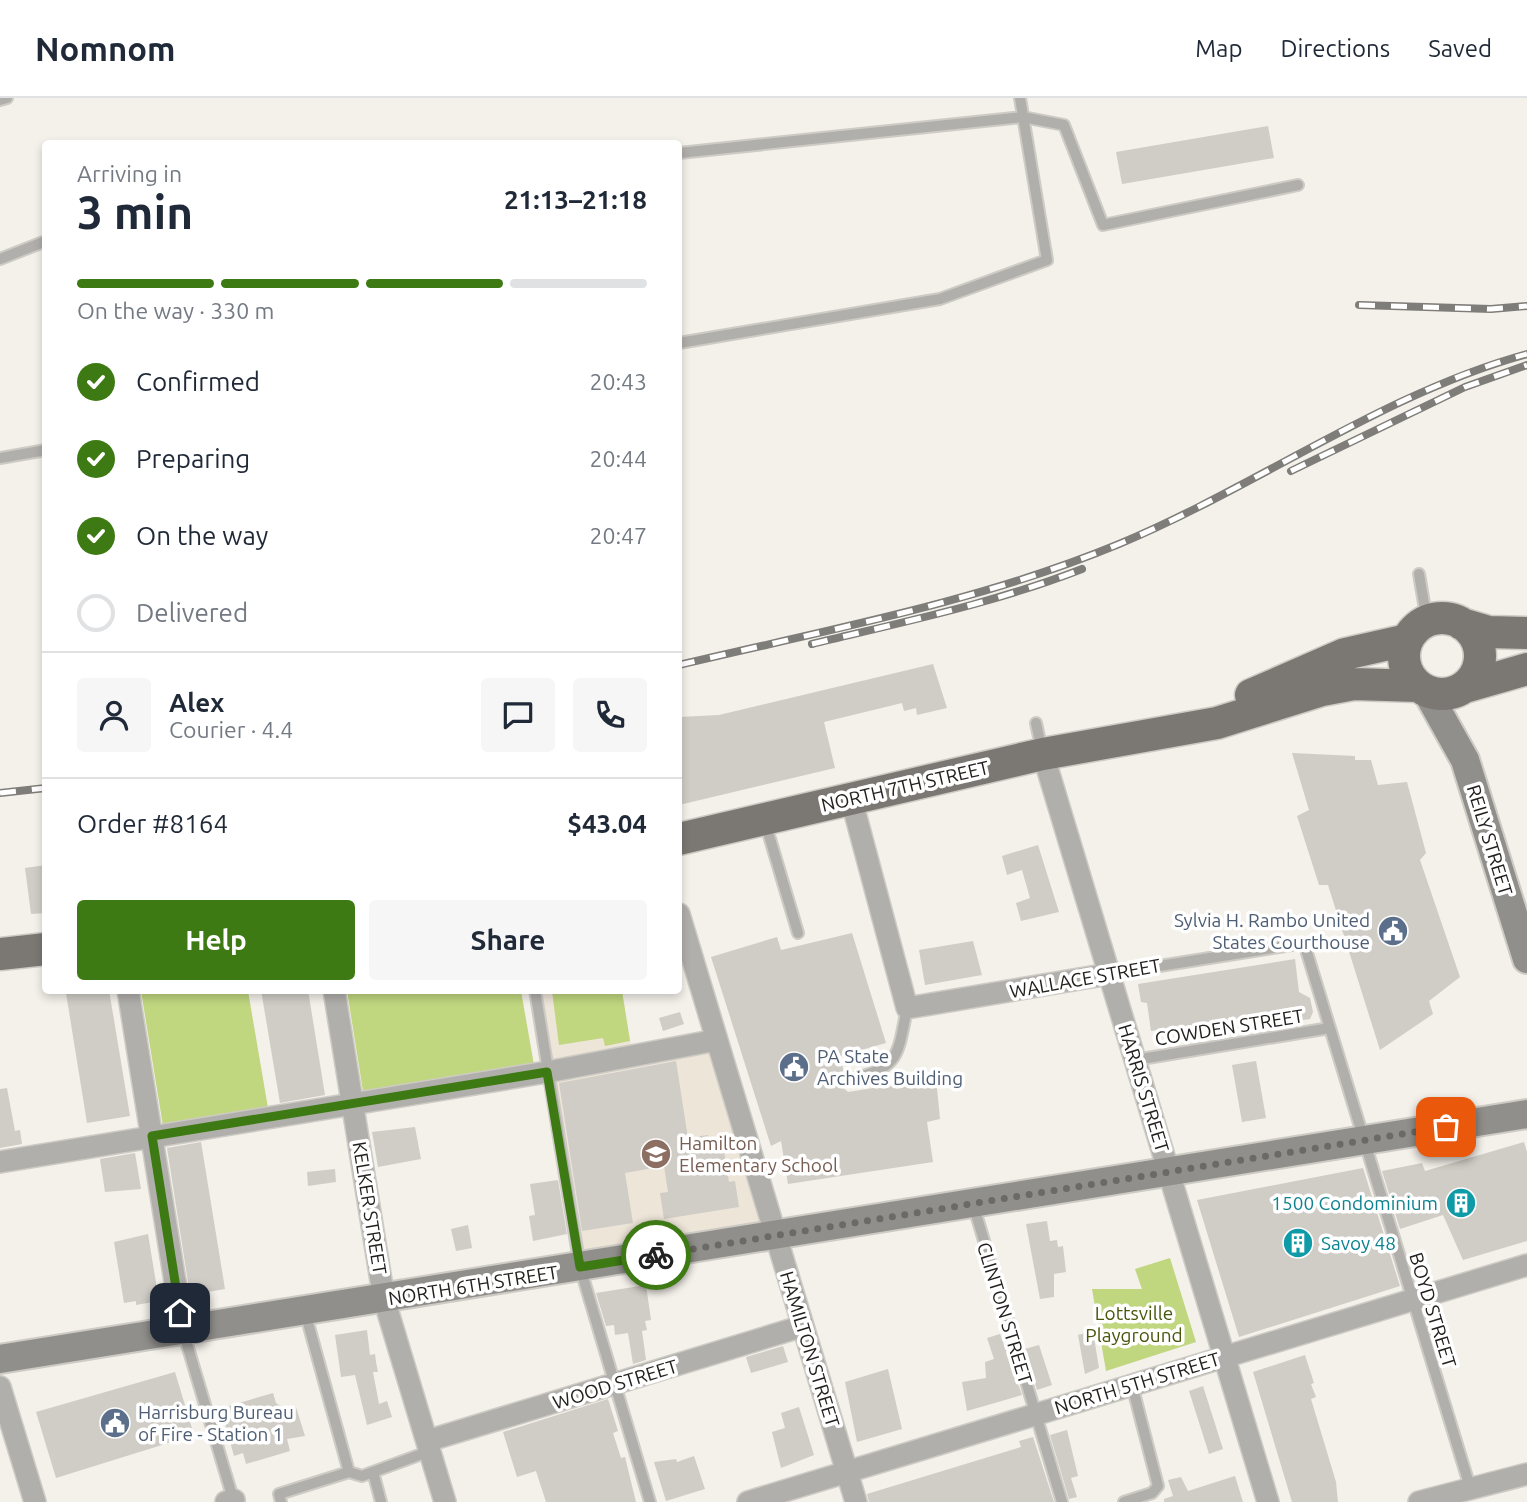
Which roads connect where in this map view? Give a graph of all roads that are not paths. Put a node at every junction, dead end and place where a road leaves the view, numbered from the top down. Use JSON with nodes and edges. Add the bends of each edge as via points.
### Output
{"nodes":[{"id":1,"x":7,"y":98,"type":"edge"},
{"id":2,"x":1020,"y":98,"type":"edge"},
{"id":3,"x":0,"y":100,"type":"edge"},
{"id":4,"x":1023,"y":117,"type":"junction"},
{"id":5,"x":682,"y":153,"type":"edge"},
{"id":6,"x":1298,"y":185,"type":"dead end"},
{"id":7,"x":42,"y":243,"type":"edge"},
{"id":8,"x":0,"y":259,"type":"edge"},
{"id":9,"x":682,"y":342,"type":"edge"},
{"id":10,"x":42,"y":451,"type":"edge"},
{"id":11,"x":0,"y":458,"type":"edge"},
{"id":12,"x":1419,"y":574,"type":"dead end"},
{"id":13,"x":1462,"y":624,"type":"junction"},
{"id":14,"x":1417,"y":631,"type":"junction"},
{"id":15,"x":1527,"y":633,"type":"edge"},
{"id":16,"x":1527,"y":669,"type":"edge"},
{"id":17,"x":1463,"y":688,"type":"junction"},
{"id":18,"x":1422,"y":689,"type":"junction"},
{"id":19,"x":1036,"y":723,"type":"dead end"},
{"id":20,"x":1132,"y":737,"type":"junction"},
{"id":21,"x":1043,"y":754,"type":"junction"},
{"id":22,"x":1465,"y":761,"type":"junction"},
{"id":23,"x":851,"y":798,"type":"junction"},
{"id":24,"x":764,"y":819,"type":"junction"},
{"id":25,"x":682,"y":838,"type":"edge"},
{"id":26,"x":682,"y":924,"type":"edge"},
{"id":27,"x":798,"y":933,"type":"dead end"},
{"id":28,"x":1304,"y":943,"type":"joint"},
{"id":29,"x":42,"y":949,"type":"edge"},
{"id":30,"x":0,"y":954,"type":"edge"},
{"id":31,"x":1527,"y":959,"type":"edge"},
{"id":32,"x":1109,"y":974,"type":"junction"},
{"id":33,"x":129,"y":994,"type":"edge"},
{"id":34,"x":335,"y":994,"type":"edge"},
{"id":35,"x":536,"y":994,"type":"edge"},
{"id":36,"x":907,"y":1008,"type":"junction"},
{"id":37,"x":1330,"y":1028,"type":"junction"},
{"id":38,"x":717,"y":1040,"type":"junction"},
{"id":39,"x":1135,"y":1060,"type":"junction"},
{"id":40,"x":547,"y":1072,"type":"junction"},
{"id":41,"x":846,"y":1081,"type":"dead end"},
{"id":42,"x":353,"y":1104,"type":"junction"},
{"id":43,"x":1527,"y":1114,"type":"edge"},
{"id":44,"x":152,"y":1136,"type":"junction"},
{"id":45,"x":1363,"y":1138,"type":"junction"},
{"id":46,"x":0,"y":1162,"type":"edge"},
{"id":47,"x":1169,"y":1171,"type":"junction"},
{"id":48,"x":973,"y":1204,"type":"junction"},
{"id":49,"x":776,"y":1236,"type":"junction"},
{"id":50,"x":1527,"y":1265,"type":"edge"},
{"id":51,"x":580,"y":1267,"type":"junction"},
{"id":52,"x":384,"y":1299,"type":"junction"},
{"id":53,"x":1411,"y":1300,"type":"junction"},
{"id":54,"x":305,"y":1312,"type":"junction"},
{"id":55,"x":803,"y":1326,"type":"junction"},
{"id":56,"x":183,"y":1331,"type":"junction"},
{"id":57,"x":1224,"y":1357,"type":"junction"},
{"id":58,"x":0,"y":1359,"type":"edge"},
{"id":59,"x":615,"y":1384,"type":"junction"},
{"id":60,"x":1132,"y":1385,"type":"junction"},
{"id":61,"x":0,"y":1387,"type":"edge"},
{"id":62,"x":1036,"y":1414,"type":"junction"},
{"id":63,"x":428,"y":1446,"type":"junction"},
{"id":64,"x":349,"y":1472,"type":"junction"},
{"id":65,"x":373,"y":1472,"type":"junction"},
{"id":66,"x":847,"y":1472,"type":"junction"},
{"id":67,"x":1527,"y":1474,"type":"edge"},
{"id":68,"x":1470,"y":1487,"type":"junction"},
{"id":69,"x":231,"y":1501,"type":"edge"},
{"id":70,"x":35,"y":1502,"type":"edge"},
{"id":71,"x":281,"y":1502,"type":"edge"},
{"id":72,"x":381,"y":1502,"type":"edge"},
{"id":73,"x":445,"y":1502,"type":"edge"},
{"id":74,"x":650,"y":1502,"type":"edge"},
{"id":75,"x":748,"y":1502,"type":"edge"},
{"id":76,"x":856,"y":1502,"type":"edge"},
{"id":77,"x":1062,"y":1502,"type":"edge"},
{"id":78,"x":1124,"y":1502,"type":"edge"},
{"id":79,"x":1268,"y":1502,"type":"edge"},
{"id":80,"x":1419,"y":1502,"type":"edge"}],
"edges":[{"from":1,"to":3,"type":"lane"},
{"from":2,"to":4,"type":"lane"},
{"from":4,"to":5,"type":"lane"},
{"from":4,"to":6,"type":"lane","via":[[1063,125],[1103,225]]},
{"from":4,"to":9,"type":"lane","via":[[1047,260],[940,299]]},
{"from":7,"to":8,"type":"lane"},
{"from":10,"to":11,"type":"lane"},
{"from":12,"to":14,"type":"lane"},
{"from":13,"to":14,"type":"main road","name":"NORTH 7TH STREET","via":[[1451,619]]},
{"from":13,"to":15,"type":"main road","name":"NORTH 7TH STREET","via":[[1489,632]]},
{"from":13,"to":17,"type":"main road","via":[[1478,642],[1480,654],[1474,678]]},
{"from":14,"to":18,"type":"main road","via":[[1405,665]]},
{"from":14,"to":20,"type":"main road","name":"NORTH 7TH STREET","via":[[1345,654],[1269,688]]},
{"from":16,"to":17,"type":"main road","name":"NORTH 7TH STREET"},
{"from":17,"to":18,"type":"main road","name":"NORTH 7TH STREET","via":[[1438,695]]},
{"from":17,"to":22,"type":"main road","name":"REILY STREET"},
{"from":18,"to":20,"type":"main road","name":"NORTH 7TH STREET","via":[[1354,684],[1217,723]]},
{"from":18,"to":22,"type":"main road","name":"REILY STREET"},
{"from":19,"to":21,"type":"lane"},
{"from":20,"to":21,"type":"main road","name":"NORTH 7TH STREET"},
{"from":21,"to":23,"type":"main road","name":"NORTH 7TH STREET"},
{"from":21,"to":32,"type":"street","name":"HARRIS STREET"},
{"from":22,"to":31,"type":"main road","name":"REILY STREET"},
{"from":23,"to":24,"type":"main road","name":"NORTH 7TH STREET"},
{"from":23,"to":36,"type":"street"},
{"from":24,"to":25,"type":"main road","name":"NORTH 7TH STREET"},
{"from":24,"to":27,"type":"lane"},
{"from":26,"to":38,"type":"street","name":"HAMILTON STREET"},
{"from":28,"to":32,"type":"lane","name":"WALLACE STREET"},
{"from":28,"to":37,"type":"lane","name":"BOYD STREET"},
{"from":29,"to":30,"type":"main road"},
{"from":32,"to":36,"type":"street","name":"WALLACE STREET"},
{"from":32,"to":39,"type":"street","name":"HARRIS STREET"},
{"from":33,"to":44,"type":"street"},
{"from":34,"to":42,"type":"street","name":"KELKER STREET"},
{"from":35,"to":40,"type":"lane"},
{"from":36,"to":41,"type":"lane","via":[[895,1057],[877,1072]]},
{"from":37,"to":39,"type":"lane","name":"COWDEN STREET"},
{"from":37,"to":45,"type":"lane","name":"BOYD STREET"},
{"from":38,"to":40,"type":"street"},
{"from":38,"to":49,"type":"street","name":"HAMILTON STREET"},
{"from":39,"to":47,"type":"street","name":"HARRIS STREET"},
{"from":40,"to":42,"type":"street"},
{"from":40,"to":51,"type":"lane"},
{"from":42,"to":44,"type":"street"},
{"from":42,"to":52,"type":"street","name":"KELKER STREET"},
{"from":43,"to":45,"type":"main road","name":"NORTH 6TH STREET"},
{"from":44,"to":46,"type":"street"},
{"from":44,"to":56,"type":"street"},
{"from":45,"to":47,"type":"main road","name":"NORTH 6TH STREET"},
{"from":45,"to":53,"type":"lane","name":"BOYD STREET"},
{"from":47,"to":48,"type":"main road","name":"NORTH 6TH STREET"},
{"from":47,"to":57,"type":"street","name":"HARRIS STREET"},
{"from":48,"to":49,"type":"main road","name":"NORTH 6TH STREET"},
{"from":48,"to":62,"type":"lane","name":"CLINTON STREET"},
{"from":49,"to":51,"type":"main road","name":"NORTH 6TH STREET"},
{"from":49,"to":55,"type":"street","name":"HAMILTON STREET"},
{"from":50,"to":53,"type":"street","name":"NORTH 5TH STREET"},
{"from":51,"to":52,"type":"main road","name":"NORTH 6TH STREET"},
{"from":51,"to":59,"type":"lane"},
{"from":52,"to":54,"type":"main road","name":"NORTH 6TH STREET"},
{"from":52,"to":63,"type":"street","name":"KELKER STREET"},
{"from":53,"to":57,"type":"street","name":"NORTH 5TH STREET"},
{"from":53,"to":68,"type":"lane","name":"BOYD STREET"},
{"from":54,"to":56,"type":"main road","name":"NORTH 6TH STREET"},
{"from":54,"to":64,"type":"lane"},
{"from":55,"to":59,"type":"street","name":"WOOD STREET"},
{"from":55,"to":66,"type":"street","name":"HAMILTON STREET"},
{"from":56,"to":58,"type":"main road","name":"NORTH 6TH STREET"},
{"from":56,"to":69,"type":"lane"},
{"from":57,"to":60,"type":"street","name":"NORTH 5TH STREET"},
{"from":57,"to":79,"type":"street","name":"HARRIS STREET"},
{"from":59,"to":63,"type":"street","name":"WOOD STREET"},
{"from":59,"to":74,"type":"lane"},
{"from":60,"to":62,"type":"street","name":"NORTH 5TH STREET"},
{"from":60,"to":78,"type":"lane","via":[[1158,1486],[1152,1493]]},
{"from":61,"to":70,"type":"street"},
{"from":62,"to":66,"type":"street","name":"NORTH 5TH STREET"},
{"from":62,"to":77,"type":"lane","name":"CLINTON STREET"},
{"from":63,"to":65,"type":"lane"},
{"from":63,"to":73,"type":"street","name":"KELKER STREET"},
{"from":64,"to":65,"type":"lane","via":[[362,1476]]},
{"from":64,"to":71,"type":"lane","via":[[279,1494]]},
{"from":65,"to":72,"type":"lane"},
{"from":66,"to":75,"type":"street","name":"NORTH 5TH STREET"},
{"from":66,"to":76,"type":"street","name":"HAMILTON STREET"},
{"from":67,"to":68,"type":"street"},
{"from":68,"to":80,"type":"street"}]}
